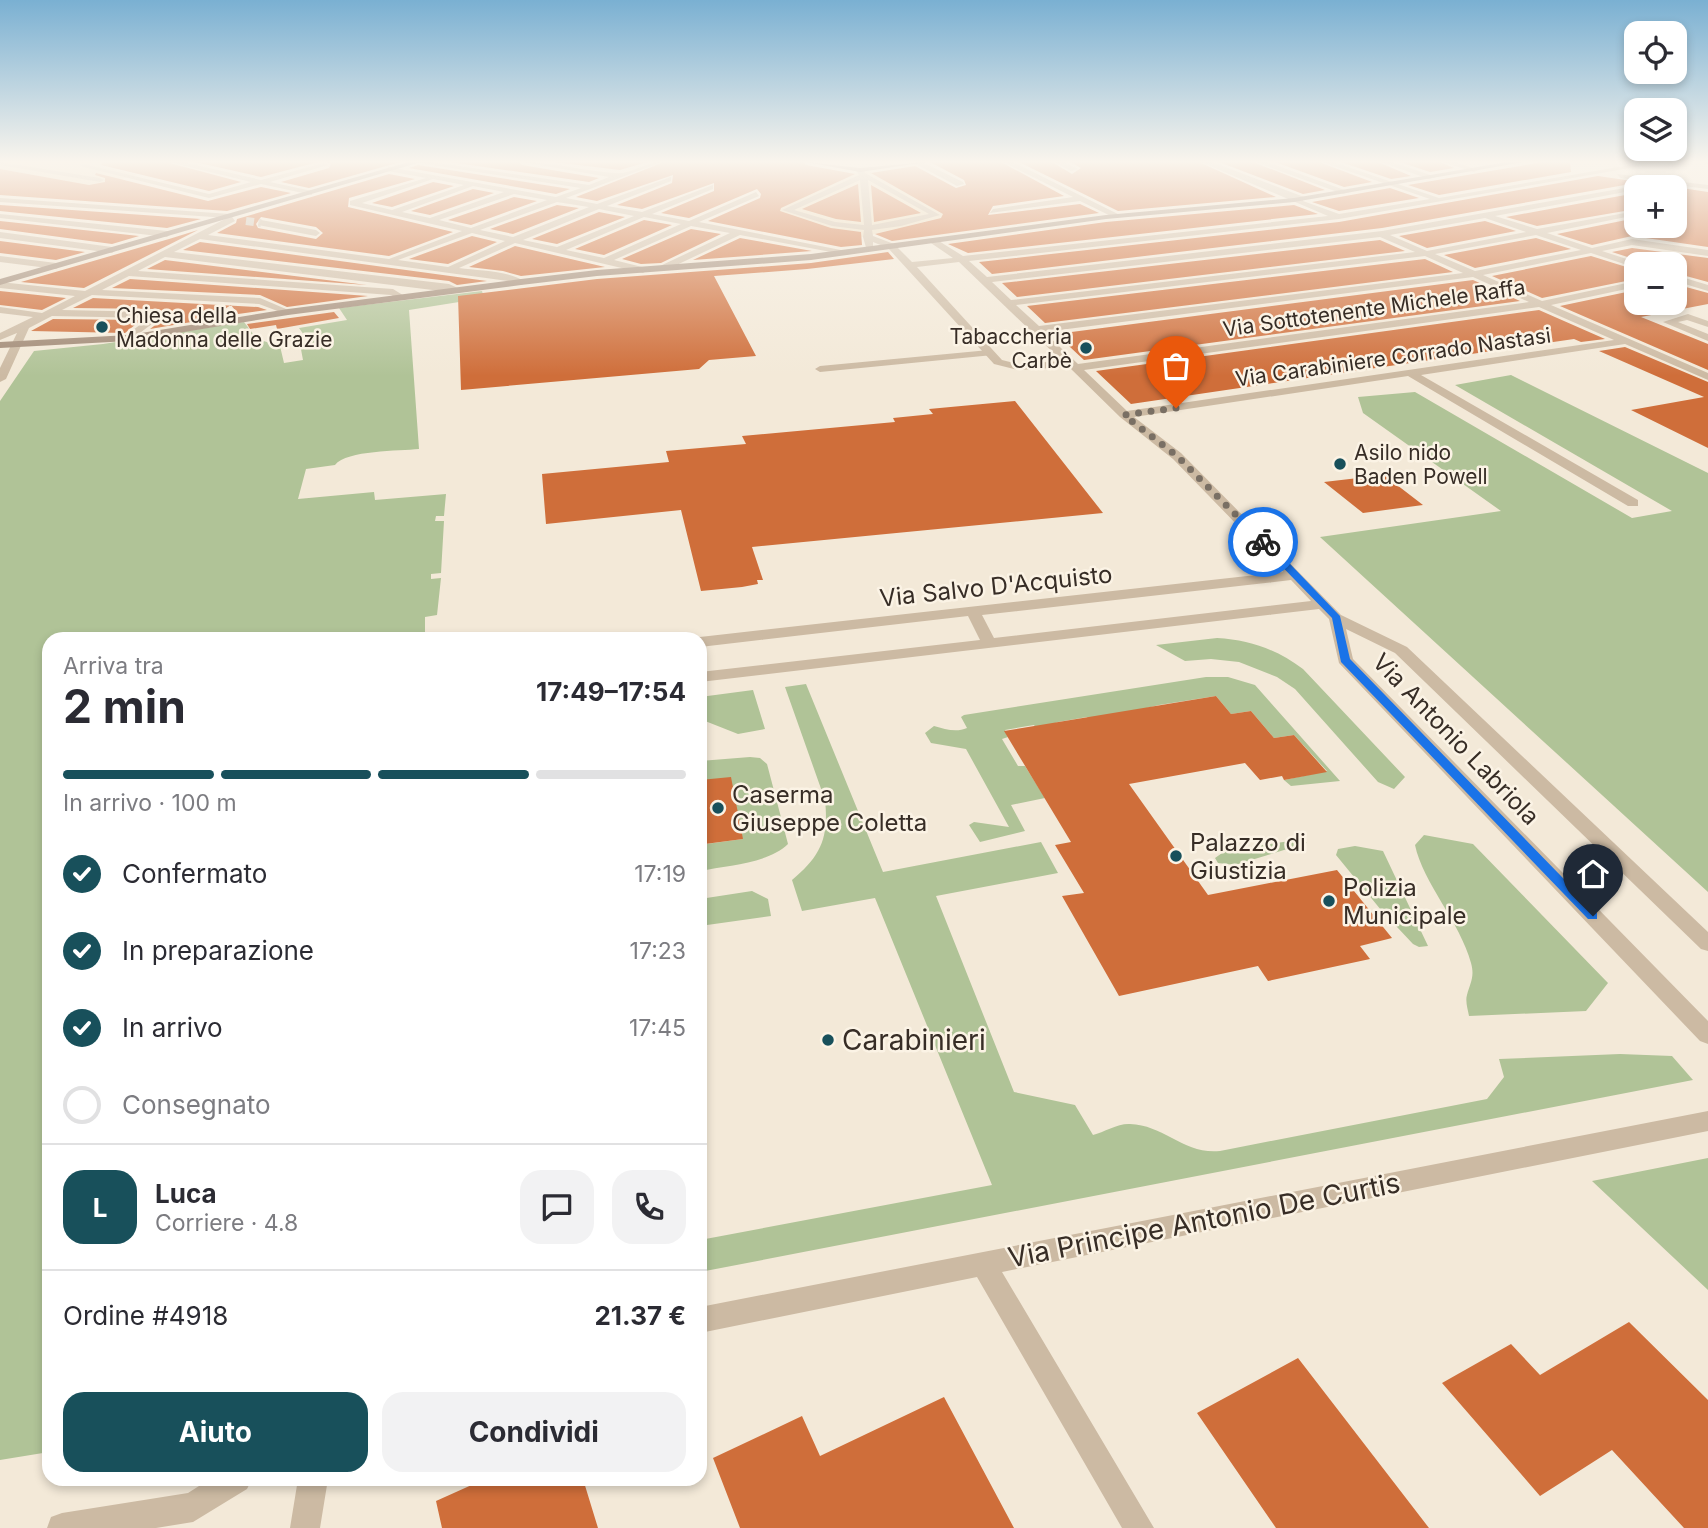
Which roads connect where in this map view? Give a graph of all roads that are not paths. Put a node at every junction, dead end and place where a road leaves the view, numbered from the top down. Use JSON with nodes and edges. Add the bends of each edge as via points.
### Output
{"nodes":[{"id":1,"x":171,"y":233,"type":"edge"},
{"id":2,"x":175,"y":233,"type":"edge"},
{"id":3,"x":204,"y":233,"type":"edge"},
{"id":4,"x":462,"y":233,"type":"edge"},
{"id":5,"x":485,"y":233,"type":"edge"},
{"id":6,"x":531,"y":233,"type":"edge"},
{"id":7,"x":599,"y":233,"type":"edge"},
{"id":8,"x":666,"y":233,"type":"edge"},
{"id":9,"x":736,"y":233,"type":"edge"},
{"id":10,"x":746,"y":233,"type":"edge"},
{"id":11,"x":866,"y":233,"type":"joint"},
{"id":12,"x":991,"y":233,"type":"edge"},
{"id":13,"x":1192,"y":233,"type":"edge"},
{"id":14,"x":1384,"y":233,"type":"edge"},
{"id":15,"x":1530,"y":233,"type":"edge"},
{"id":16,"x":1541,"y":233,"type":"edge"},
{"id":17,"x":1380,"y":234,"type":"junction"},
{"id":18,"x":0,"y":235,"type":"edge"},
{"id":19,"x":199,"y":236,"type":"junction"},
{"id":20,"x":514,"y":240,"type":"junction"},
{"id":21,"x":934,"y":241,"type":"junction"},
{"id":22,"x":891,"y":246,"type":"junction"},
{"id":23,"x":870,"y":249,"type":"junction"},
{"id":24,"x":112,"y":250,"type":"junction"},
{"id":25,"x":558,"y":250,"type":"junction"},
{"id":26,"x":1594,"y":251,"type":"junction"},
{"id":27,"x":847,"y":252,"type":"junction"},
{"id":28,"x":1708,"y":253,"type":"edge"},
{"id":29,"x":164,"y":254,"type":"junction"},
{"id":30,"x":1423,"y":254,"type":"junction"},
{"id":31,"x":0,"y":259,"type":"edge"},
{"id":32,"x":961,"y":259,"type":"junction"},
{"id":33,"x":390,"y":261,"type":"junction"},
{"id":34,"x":605,"y":261,"type":"junction"},
{"id":35,"x":1624,"y":261,"type":"edge"},
{"id":36,"x":909,"y":265,"type":"junction"},
{"id":37,"x":56,"y":266,"type":"junction"},
{"id":38,"x":663,"y":268,"type":"junction"},
{"id":39,"x":448,"y":269,"type":"junction"},
{"id":40,"x":643,"y":270,"type":"junction"},
{"id":41,"x":127,"y":273,"type":"junction"},
{"id":42,"x":1471,"y":275,"type":"junction"},
{"id":43,"x":985,"y":280,"type":"junction"},
{"id":44,"x":521,"y":282,"type":"junction"},
{"id":45,"x":1687,"y":282,"type":"edge"},
{"id":46,"x":0,"y":284,"type":"edge"},
{"id":47,"x":1624,"y":286,"type":"edge"},
{"id":48,"x":1708,"y":289,"type":"edge"},
{"id":49,"x":457,"y":290,"type":"junction"},
{"id":50,"x":88,"y":293,"type":"junction"},
{"id":51,"x":401,"y":297,"type":"junction"},
{"id":52,"x":1008,"y":303,"type":"junction"},
{"id":53,"x":1539,"y":304,"type":"junction"},
{"id":54,"x":0,"y":310,"type":"edge"},
{"id":55,"x":288,"y":312,"type":"junction"},
{"id":56,"x":47,"y":314,"type":"junction"},
{"id":57,"x":1708,"y":324,"type":"edge"},
{"id":58,"x":24,"y":326,"type":"junction"},
{"id":59,"x":1035,"y":330,"type":"junction"},
{"id":60,"x":129,"y":338,"type":"junction"},
{"id":61,"x":1708,"y":338,"type":"edge"},
{"id":62,"x":0,"y":341,"type":"edge"},
{"id":63,"x":1626,"y":341,"type":"junction"},
{"id":64,"x":19,"y":342,"type":"junction"},
{"id":65,"x":989,"y":353,"type":"junction"},
{"id":66,"x":1071,"y":366,"type":"junction"},
{"id":67,"x":820,"y":369,"type":"dead end"},
{"id":68,"x":1412,"y":374,"type":"junction"},
{"id":69,"x":1,"y":376,"type":"edge"},
{"id":70,"x":1708,"y":377,"type":"edge"},
{"id":71,"x":1124,"y":415,"type":"junction"},
{"id":72,"x":1633,"y":503,"type":"dead end"},
{"id":73,"x":1296,"y":575,"type":"junction"},
{"id":74,"x":973,"y":611,"type":"junction"},
{"id":75,"x":1330,"y":611,"type":"junction"},
{"id":76,"x":707,"y":641,"type":"edge"},
{"id":77,"x":989,"y":643,"type":"junction"},
{"id":78,"x":707,"y":676,"type":"edge"},
{"id":79,"x":1708,"y":944,"type":"edge"},
{"id":80,"x":1708,"y":1035,"type":"edge"},
{"id":81,"x":1708,"y":1121,"type":"edge"},
{"id":82,"x":983,"y":1264,"type":"junction"},
{"id":83,"x":707,"y":1319,"type":"edge"},
{"id":84,"x":226,"y":1486,"type":"edge"},
{"id":85,"x":312,"y":1486,"type":"edge"},
{"id":86,"x":62,"y":1528,"type":"edge"},
{"id":87,"x":305,"y":1528,"type":"edge"},
{"id":88,"x":1139,"y":1528,"type":"edge"}],
"edges":[{"from":1,"to":24,"type":"street"},
{"from":2,"to":19,"type":"street"},
{"from":3,"to":19,"type":"street"},
{"from":4,"to":33,"type":"street"},
{"from":5,"to":20,"type":"street"},
{"from":6,"to":20,"type":"street"},
{"from":7,"to":25,"type":"street"},
{"from":8,"to":34,"type":"street"},
{"from":9,"to":38,"type":"street"},
{"from":10,"to":27,"type":"street"},
{"from":11,"to":22,"type":"street"},
{"from":11,"to":23,"type":"street"},
{"from":12,"to":21,"type":"street"},
{"from":13,"to":32,"type":"street"},
{"from":14,"to":17,"type":"street"},
{"from":15,"to":30,"type":"street"},
{"from":16,"to":26,"type":"street"},
{"from":17,"to":30,"type":"street"},
{"from":17,"to":43,"type":"street"},
{"from":18,"to":24,"type":"street"},
{"from":19,"to":29,"type":"street"},
{"from":19,"to":33,"type":"street"},
{"from":20,"to":25,"type":"street"},
{"from":20,"to":39,"type":"street"},
{"from":21,"to":22,"type":"street"},
{"from":21,"to":32,"type":"street","name":"Via Antonio Labriola"},
{"from":22,"to":23,"type":"street"},
{"from":22,"to":36,"type":"street"},
{"from":23,"to":27,"type":"street"},
{"from":24,"to":37,"type":"street"},
{"from":25,"to":34,"type":"street"},
{"from":26,"to":28,"type":"street","via":[[1632,242]]},
{"from":26,"to":35,"type":"street"},
{"from":26,"to":42,"type":"street"},
{"from":27,"to":38,"type":"street"},
{"from":29,"to":41,"type":"street"},
{"from":29,"to":49,"type":"street"},
{"from":30,"to":42,"type":"street"},
{"from":30,"to":52,"type":"street"},
{"from":31,"to":37,"type":"street"},
{"from":32,"to":36,"type":"street"},
{"from":32,"to":43,"type":"street","name":"Via Antonio Labriola"},
{"from":33,"to":39,"type":"street"},
{"from":34,"to":40,"type":"street"},
{"from":36,"to":65,"type":"street"},
{"from":37,"to":46,"type":"street"},
{"from":38,"to":40,"type":"street"},
{"from":39,"to":44,"type":"street"},
{"from":40,"to":44,"type":"street"},
{"from":41,"to":50,"type":"street"},
{"from":41,"to":51,"type":"street","via":[[393,292]]},
{"from":42,"to":53,"type":"street"},
{"from":42,"to":59,"type":"street"},
{"from":43,"to":52,"type":"street","name":"Via Antonio Labriola"},
{"from":44,"to":49,"type":"street"},
{"from":45,"to":48,"type":"street"},
{"from":46,"to":50,"type":"street"},
{"from":47,"to":53,"type":"street","name":"Via Sottotenente Michele Raffa"},
{"from":49,"to":51,"type":"street"},
{"from":50,"to":55,"type":"street","via":[[260,301]]},
{"from":50,"to":56,"type":"street"},
{"from":51,"to":55,"type":"street"},
{"from":52,"to":59,"type":"street","name":"Via Antonio Labriola"},
{"from":53,"to":63,"type":"street"},
{"from":53,"to":66,"type":"street","name":"Via Sottotenente Michele Raffa"},
{"from":54,"to":56,"type":"street"},
{"from":55,"to":60,"type":"street"},
{"from":56,"to":58,"type":"street"},
{"from":56,"to":60,"type":"street","via":[[159,315]]},
{"from":57,"to":61,"type":"street","via":[[1688,317],[1668,322]]},
{"from":58,"to":62,"type":"street"},
{"from":58,"to":64,"type":"street"},
{"from":59,"to":66,"type":"street","name":"Via Antonio Labriola"},
{"from":60,"to":64,"type":"street"},
{"from":62,"to":64,"type":"street"},
{"from":63,"to":68,"type":"street","name":"Via Carabiniere Corrado Nastasi"},
{"from":63,"to":70,"type":"street"},
{"from":64,"to":69,"type":"street"},
{"from":65,"to":66,"type":"street","name":"Via Sottotenente Michele Raffa","via":[[998,362],[1018,367]]},
{"from":65,"to":67,"type":"street"},
{"from":66,"to":71,"type":"street","name":"Via Antonio Labriola"},
{"from":68,"to":71,"type":"street","name":"Via Carabiniere Corrado Nastasi"},
{"from":68,"to":72,"type":"street"},
{"from":71,"to":73,"type":"street","name":"Via Antonio Labriola","via":[[1177,456]]},
{"from":73,"to":74,"type":"street","name":"Via Salvo D'Acquisto"},
{"from":73,"to":75,"type":"street","name":"Via Antonio Labriola"},
{"from":74,"to":76,"type":"street","name":"Via Salvo D'Acquisto"},
{"from":74,"to":77,"type":"street"},
{"from":75,"to":77,"type":"street"},
{"from":75,"to":79,"type":"street","name":"Via Antonio Labriola","via":[[1401,650]]},
{"from":75,"to":80,"type":"street","name":"Via Antonio Labriola","via":[[1345,660]]},
{"from":77,"to":78,"type":"street"},
{"from":81,"to":82,"type":"street","name":"Via Principe Antonio De Curtis"},
{"from":82,"to":83,"type":"street","name":"Via Principe Antonio De Curtis"},
{"from":82,"to":88,"type":"street"},
{"from":84,"to":86,"type":"street","via":[[193,1507]]},
{"from":85,"to":87,"type":"street"}]}
